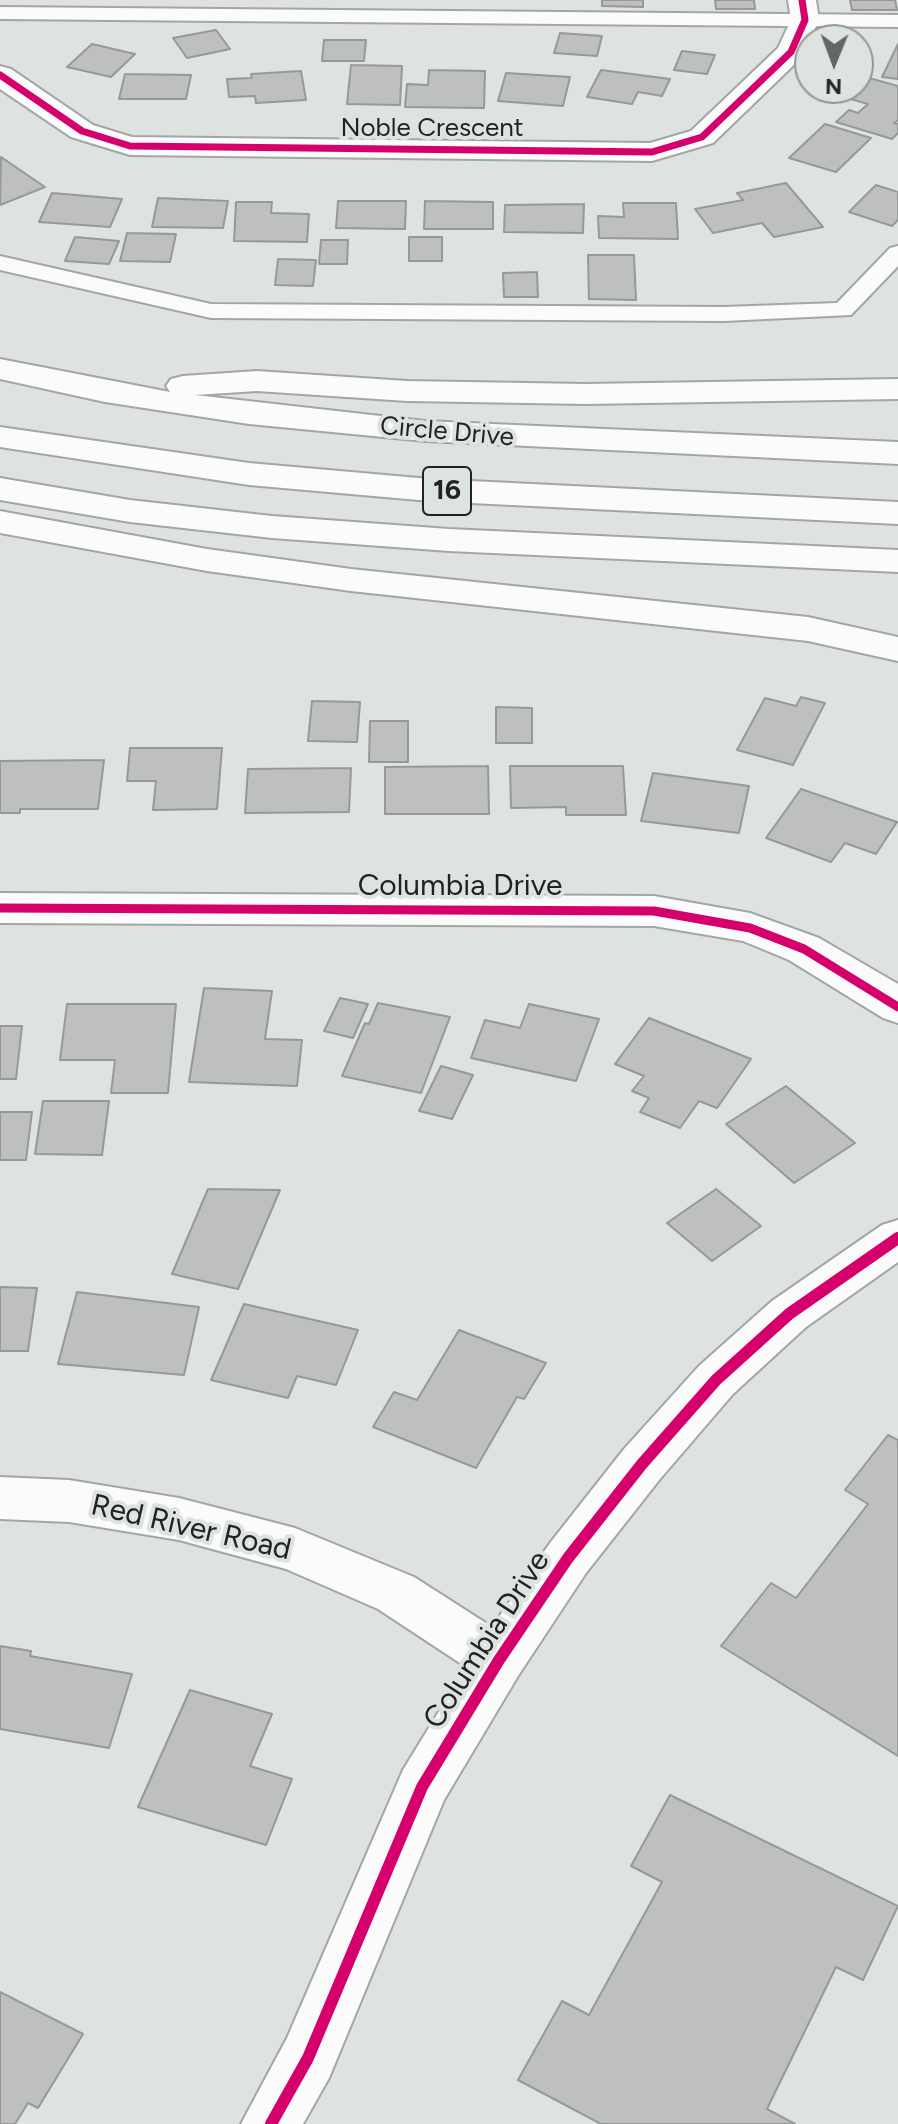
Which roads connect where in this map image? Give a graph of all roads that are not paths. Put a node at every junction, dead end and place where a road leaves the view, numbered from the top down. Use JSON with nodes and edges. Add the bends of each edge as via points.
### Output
{"nodes":[{"id":1,"x":803,"y":10,"type":"edge"},
{"id":2,"x":0,"y":13,"type":"edge"},
{"id":3,"x":898,"y":21,"type":"edge"},
{"id":4,"x":0,"y":75,"type":"edge"},
{"id":5,"x":898,"y":253,"type":"edge"},
{"id":6,"x":0,"y":263,"type":"edge"},
{"id":7,"x":0,"y":369,"type":"edge"},
{"id":8,"x":898,"y":389,"type":"edge"},
{"id":9,"x":105,"y":392,"type":"junction"},
{"id":10,"x":0,"y":437,"type":"edge"},
{"id":11,"x":898,"y":453,"type":"edge"},
{"id":12,"x":0,"y":489,"type":"edge"},
{"id":13,"x":898,"y":513,"type":"edge"},
{"id":14,"x":0,"y":522,"type":"edge"},
{"id":15,"x":898,"y":561,"type":"edge"},
{"id":16,"x":898,"y":649,"type":"edge"},
{"id":17,"x":0,"y":908,"type":"edge"},
{"id":18,"x":898,"y":1007,"type":"edge"},
{"id":19,"x":898,"y":1238,"type":"edge"},
{"id":20,"x":0,"y":1498,"type":"edge"},
{"id":21,"x":499,"y":1660,"type":"junction"},
{"id":22,"x":271,"y":2124,"type":"edge"}],
"edges":[{"from":1,"to":2,"type":"lane"},
{"from":1,"to":3,"type":"lane"},
{"from":1,"to":4,"type":"main road","name":"Noble Crescent","via":[[791,52],[702,137],[652,152],[130,146],[82,131]]},
{"from":5,"to":6,"type":"lane","via":[[843,310],[724,314],[211,311]]},
{"from":7,"to":9,"type":"main road","name":"Circle Drive","number":"16"},
{"from":8,"to":9,"type":"main road","via":[[490,393],[257,381]]},
{"from":9,"to":11,"type":"main road","name":"Circle Drive","number":"16","via":[[249,414],[425,431]]},
{"from":10,"to":13,"type":"main road","name":"Circle Drive","number":"16","via":[[249,474],[430,490]]},
{"from":12,"to":15,"type":"main road","via":[[272,527]]},
{"from":14,"to":16,"type":"main road","via":[[207,560],[808,629]]},
{"from":17,"to":18,"type":"main road","name":"Columbia Drive","via":[[654,911],[750,928],[804,949]]},
{"from":19,"to":21,"type":"main road","name":"Columbia Drive","via":[[789,1314],[716,1380],[568,1558]]},
{"from":20,"to":21,"type":"main road","name":"Red River Road","via":[[69,1501],[179,1519],[295,1550],[396,1593]]},
{"from":21,"to":22,"type":"main road","name":"Columbia Drive","via":[[422,1787],[308,2058]]}]}
